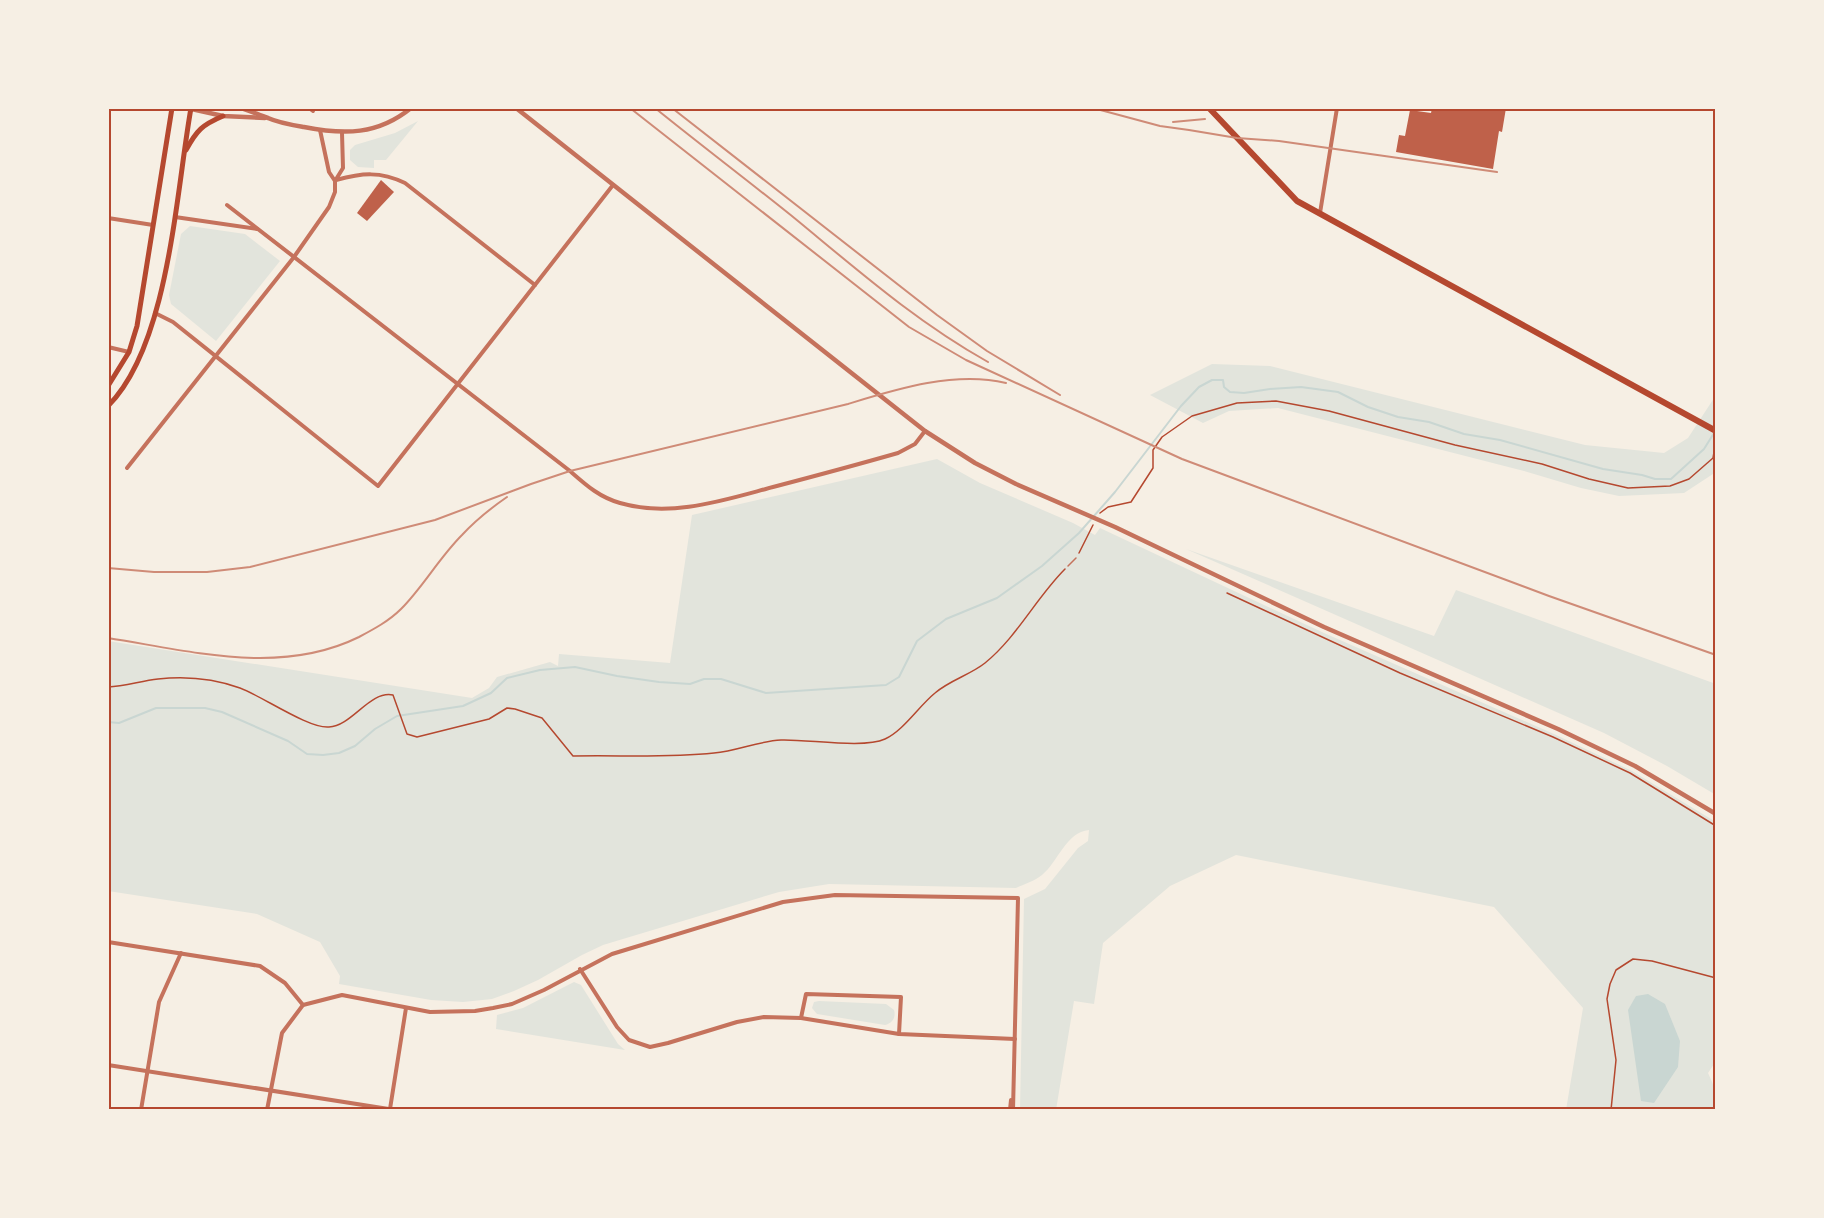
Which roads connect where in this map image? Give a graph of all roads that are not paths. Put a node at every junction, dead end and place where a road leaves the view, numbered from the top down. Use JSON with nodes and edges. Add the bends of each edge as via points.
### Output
{"nodes":[{"id":1,"x":172,"y":108,"type":"edge"},
{"id":2,"x":241,"y":108,"type":"edge"},
{"id":3,"x":411,"y":108,"type":"edge"},
{"id":4,"x":516,"y":108,"type":"edge"},
{"id":5,"x":1209,"y":108,"type":"edge"},
{"id":6,"x":1337,"y":108,"type":"edge"},
{"id":7,"x":190,"y":109,"type":"edge"},
{"id":8,"x":223,"y":116,"type":"junction"},
{"id":9,"x":268,"y":118,"type":"junction"},
{"id":10,"x":320,"y":130,"type":"junction"},
{"id":11,"x":342,"y":133,"type":"junction"},
{"id":12,"x":183,"y":157,"type":"junction"},
{"id":13,"x":335,"y":181,"type":"junction"},
{"id":14,"x":613,"y":185,"type":"junction"},
{"id":15,"x":227,"y":205,"type":"dead end"},
{"id":16,"x":1320,"y":214,"type":"junction"},
{"id":17,"x":174,"y":216,"type":"junction"},
{"id":18,"x":108,"y":218,"type":"edge"},
{"id":19,"x":153,"y":225,"type":"junction"},
{"id":20,"x":260,"y":229,"type":"junction"},
{"id":21,"x":294,"y":257,"type":"junction"},
{"id":22,"x":535,"y":285,"type":"junction"},
{"id":23,"x":155,"y":313,"type":"junction"},
{"id":24,"x":108,"y":347,"type":"edge"},
{"id":25,"x":129,"y":352,"type":"junction"},
{"id":26,"x":215,"y":356,"type":"junction"},
{"id":27,"x":458,"y":384,"type":"junction"},
{"id":28,"x":108,"y":386,"type":"edge"},
{"id":29,"x":108,"y":406,"type":"edge"},
{"id":30,"x":925,"y":431,"type":"junction"},
{"id":31,"x":1716,"y":431,"type":"edge"},
{"id":32,"x":127,"y":468,"type":"dead end"},
{"id":33,"x":1076,"y":558,"type":"dead end"},
{"id":34,"x":1068,"y":567,"type":"road end"},
{"id":35,"x":1716,"y":814,"type":"edge"},
{"id":36,"x":108,"y":942,"type":"edge"},
{"id":37,"x":181,"y":953,"type":"junction"},
{"id":38,"x":580,"y":969,"type":"junction"},
{"id":39,"x":303,"y":1005,"type":"junction"},
{"id":40,"x":406,"y":1008,"type":"junction"},
{"id":41,"x":801,"y":1018,"type":"junction"},
{"id":42,"x":899,"y":1035,"type":"junction"},
{"id":43,"x":1015,"y":1039,"type":"junction"},
{"id":44,"x":108,"y":1065,"type":"edge"},
{"id":45,"x":147,"y":1071,"type":"junction"},
{"id":46,"x":270,"y":1090,"type":"junction"},
{"id":47,"x":390,"y":1109,"type":"edge"},
{"id":48,"x":141,"y":1110,"type":"edge"},
{"id":49,"x":267,"y":1110,"type":"edge"},
{"id":50,"x":395,"y":1110,"type":"edge"},
{"id":51,"x":1012,"y":1110,"type":"edge"}],
"edges":[{"from":1,"to":19,"type":"main road"},
{"from":2,"to":9,"type":"street"},
{"from":3,"to":11,"type":"street","via":[[382,126]]},
{"from":4,"to":14,"type":"street"},
{"from":5,"to":16,"type":"main road","via":[[1297,201]]},
{"from":6,"to":16,"type":"street"},
{"from":7,"to":8,"type":"street"},
{"from":7,"to":12,"type":"main road"},
{"from":8,"to":9,"type":"street"},
{"from":8,"to":12,"type":"main road","via":[[198,130]]},
{"from":9,"to":10,"type":"street"},
{"from":10,"to":11,"type":"street"},
{"from":10,"to":13,"type":"street","via":[[329,172]]},
{"from":11,"to":13,"type":"street","via":[[343,168]]},
{"from":12,"to":17,"type":"main road"},
{"from":13,"to":21,"type":"street","via":[[329,207]]},
{"from":13,"to":22,"type":"street","via":[[362,174],[405,183]]},
{"from":14,"to":22,"type":"street"},
{"from":14,"to":30,"type":"street"},
{"from":15,"to":20,"type":"street"},
{"from":16,"to":31,"type":"main road"},
{"from":17,"to":20,"type":"street"},
{"from":17,"to":23,"type":"main road"},
{"from":18,"to":19,"type":"street"},
{"from":19,"to":25,"type":"main road"},
{"from":20,"to":21,"type":"street"},
{"from":21,"to":26,"type":"street"},
{"from":21,"to":27,"type":"street"},
{"from":22,"to":27,"type":"street"},
{"from":23,"to":26,"type":"street","via":[[173,322]]},
{"from":23,"to":29,"type":"main road","via":[[135,370]]},
{"from":24,"to":25,"type":"street"},
{"from":25,"to":28,"type":"main road"},
{"from":26,"to":27,"type":"street","via":[[378,486]]},
{"from":26,"to":32,"type":"street"},
{"from":27,"to":30,"type":"street","via":[[592,491],[639,507],[689,507],[826,474],[905,450]]},
{"from":30,"to":35,"type":"street","via":[[1016,484],[1324,627],[1558,729],[1635,766]]},
{"from":33,"to":34,"type":"lane"},
{"from":36,"to":37,"type":"street"},
{"from":37,"to":39,"type":"street","via":[[260,966],[285,982]]},
{"from":37,"to":45,"type":"street","via":[[159,1002]]},
{"from":38,"to":40,"type":"street","via":[[512,1004],[475,1011]]},
{"from":38,"to":41,"type":"street","via":[[617,1027],[629,1040],[650,1047],[764,1017]]},
{"from":38,"to":43,"type":"street","via":[[612,954],[783,902],[834,895],[1018,898]]},
{"from":39,"to":40,"type":"street","via":[[342,995]]},
{"from":39,"to":46,"type":"street","via":[[282,1033]]},
{"from":40,"to":47,"type":"street"},
{"from":41,"to":42,"type":"street"},
{"from":41,"to":42,"type":"street","via":[[806,994],[901,997]]},
{"from":42,"to":43,"type":"street"},
{"from":43,"to":51,"type":"street"},
{"from":44,"to":45,"type":"street"},
{"from":45,"to":46,"type":"street"},
{"from":45,"to":48,"type":"street"},
{"from":46,"to":47,"type":"street"},
{"from":46,"to":49,"type":"street"},
{"from":47,"to":50,"type":"street"}]}
